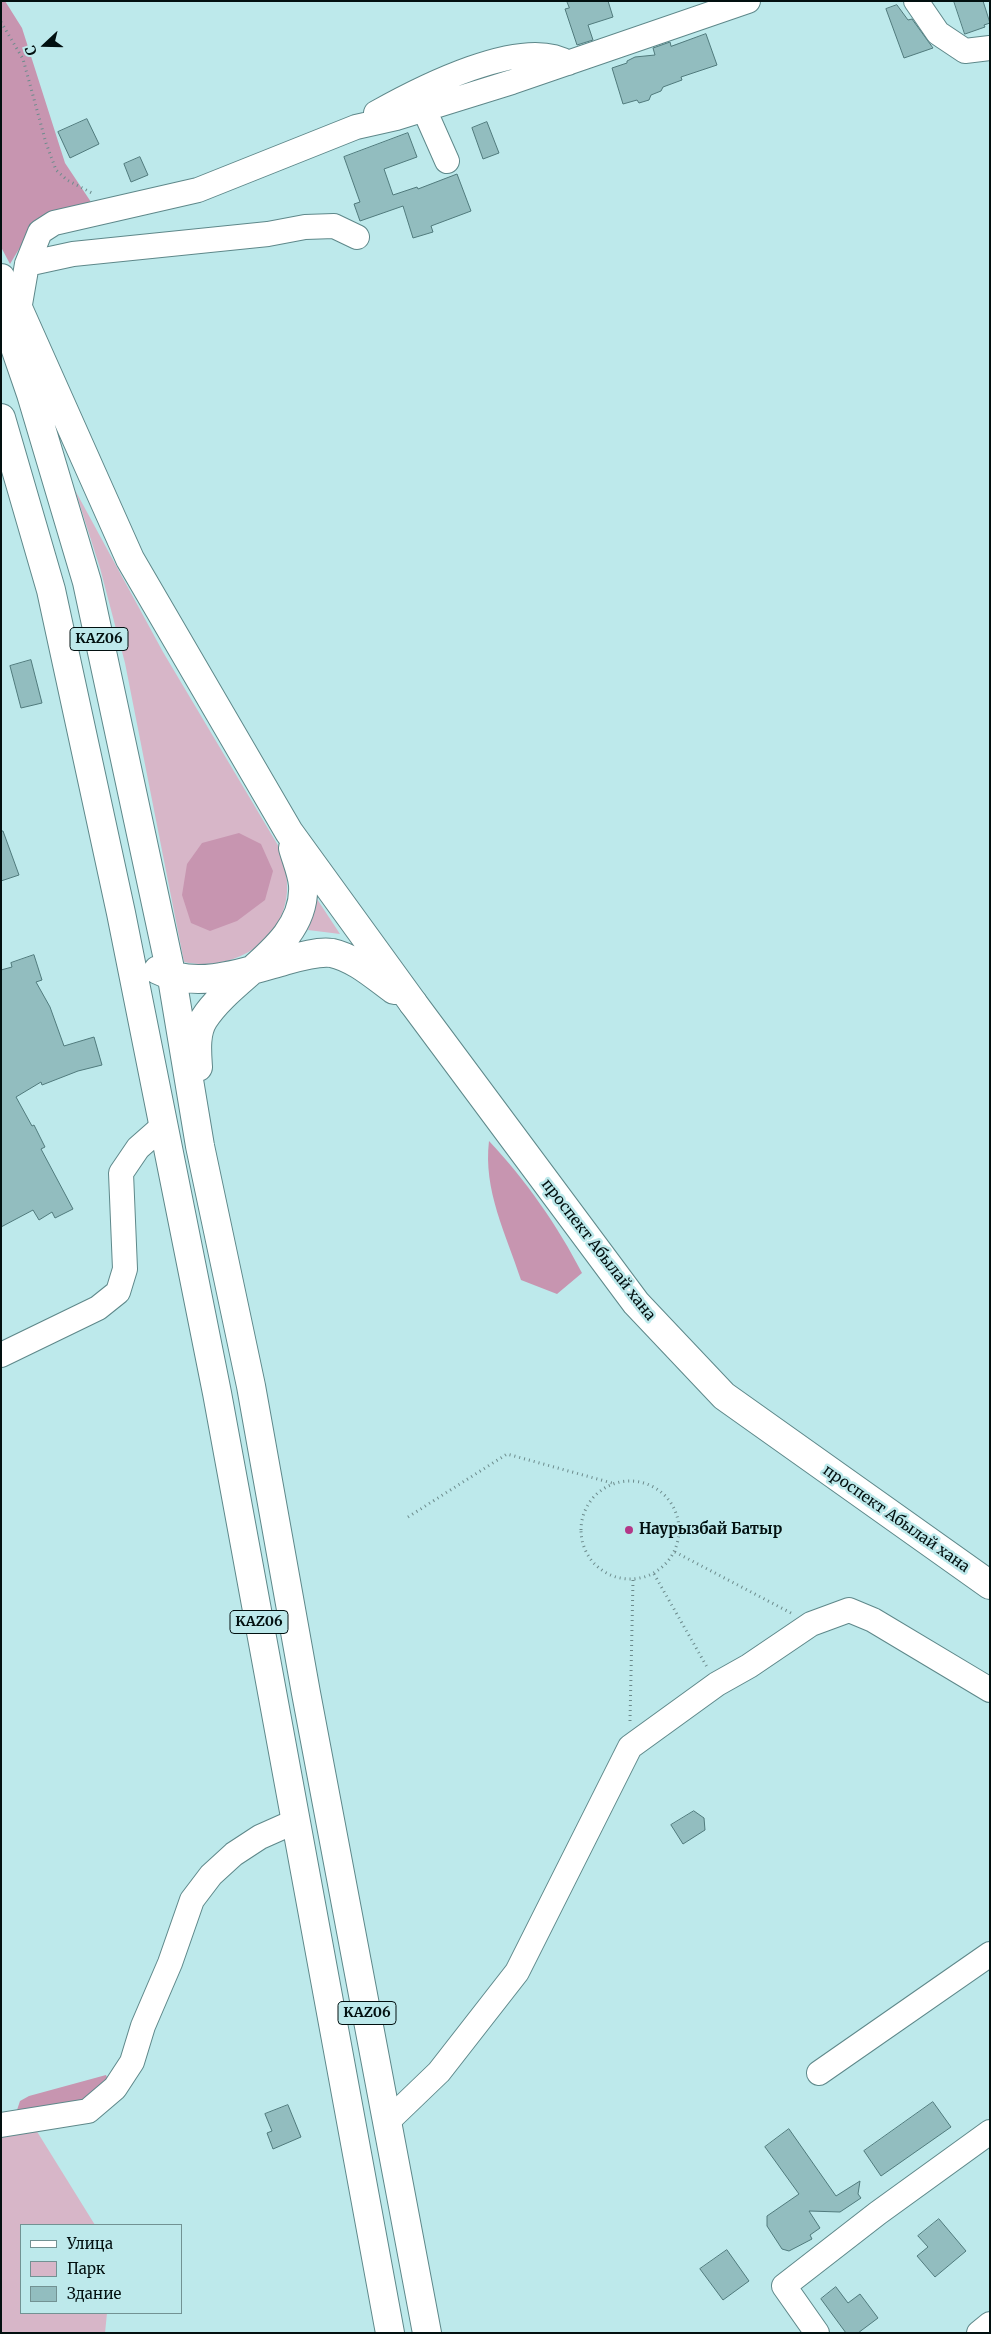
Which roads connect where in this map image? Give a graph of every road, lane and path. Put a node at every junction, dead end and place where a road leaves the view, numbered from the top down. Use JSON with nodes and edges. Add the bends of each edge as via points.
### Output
{"nodes":[{"id":1,"x":748,"y":1,"type":"edge"},
{"id":2,"x":916,"y":1,"type":"edge"},
{"id":3,"x":1,"y":22,"type":"edge"},
{"id":4,"x":990,"y":48,"type":"edge"},
{"id":5,"x":568,"y":63,"type":"junction"},
{"id":6,"x":424,"y":109,"type":"junction"},
{"id":7,"x":356,"y":127,"type":"junction"},
{"id":8,"x":446,"y":161,"type":"dead end"},
{"id":9,"x":114,"y":208,"type":"junction"},
{"id":10,"x":357,"y":237,"type":"dead end"},
{"id":11,"x":27,"y":264,"type":"junction"},
{"id":12,"x":1,"y":278,"type":"edge"},
{"id":13,"x":10,"y":308,"type":"edge"},
{"id":14,"x":2,"y":421,"type":"edge"},
{"id":15,"x":289,"y":832,"type":"junction"},
{"id":16,"x":121,"y":913,"type":"junction"},
{"id":17,"x":251,"y":970,"type":"junction"},
{"id":18,"x":172,"y":978,"type":"junction"},
{"id":19,"x":413,"y":1003,"type":"junction"},
{"id":20,"x":163,"y":1126,"type":"junction"},
{"id":21,"x":200,"y":1146,"type":"junction"},
{"id":22,"x":1,"y":1355,"type":"edge"},
{"id":23,"x":612,"y":1484,"type":"junction"},
{"id":24,"x":408,"y":1517,"type":"dead end"},
{"id":25,"x":674,"y":1552,"type":"junction"},
{"id":26,"x":654,"y":1574,"type":"junction"},
{"id":27,"x":633,"y":1580,"type":"junction"},
{"id":28,"x":990,"y":1584,"type":"edge"},
{"id":29,"x":811,"y":1624,"type":"junction"},
{"id":30,"x":716,"y":1684,"type":"junction"},
{"id":31,"x":990,"y":1690,"type":"edge"},
{"id":32,"x":630,"y":1747,"type":"junction"},
{"id":33,"x":296,"y":1821,"type":"junction"},
{"id":34,"x":990,"y":1954,"type":"edge"},
{"id":35,"x":819,"y":2073,"type":"dead end"},
{"id":36,"x":388,"y":2121,"type":"junction"},
{"id":37,"x":1,"y":2125,"type":"edge"},
{"id":38,"x":990,"y":2132,"type":"edge"},
{"id":39,"x":990,"y":2324,"type":"edge"},
{"id":40,"x":390,"y":2333,"type":"edge"},
{"id":41,"x":427,"y":2333,"type":"edge"},
{"id":42,"x":817,"y":2333,"type":"edge"},
{"id":43,"x":979,"y":2333,"type":"edge"}],
"edges":[{"from":1,"to":5,"type":"street"},
{"from":2,"to":4,"type":"street","via":[[938,33],[965,51]]},
{"from":3,"to":9,"type":"path","via":[[23,59],[56,170]]},
{"from":5,"to":6,"type":"street"},
{"from":5,"to":7,"type":"street","via":[[557,56],[537,54],[484,64],[421,89]]},
{"from":6,"to":7,"type":"street"},
{"from":6,"to":8,"type":"street"},
{"from":7,"to":9,"type":"street","via":[[198,190]]},
{"from":9,"to":11,"type":"street","via":[[54,223],[40,232]]},
{"from":10,"to":11,"type":"street","via":[[334,226],[305,227],[268,234],[74,254]]},
{"from":11,"to":13,"type":"street"},
{"from":12,"to":13,"type":"main road"},
{"from":13,"to":15,"type":"main road","via":[[130,559]]},
{"from":13,"to":18,"type":"main road","number":"KАZ06","via":[[87,582]]},
{"from":14,"to":16,"type":"main road","number":"KАZ06","via":[[51,590]]},
{"from":15,"to":17,"type":"main road","via":[[303,885],[298,914],[285,938]]},
{"from":15,"to":19,"type":"main road","name":"проспект Абылай хана"},
{"from":16,"to":18,"type":"main road","via":[[135,944],[150,966]]},
{"from":16,"to":20,"type":"main road","number":"KАZ06"},
{"from":17,"to":18,"type":"main road","via":[[205,979]]},
{"from":17,"to":19,"type":"main road","via":[[302,955],[332,953],[351,960]]},
{"from":17,"to":21,"type":"main road","via":[[203,1020],[196,1045],[203,1130]]},
{"from":18,"to":21,"type":"main road","number":"KАZ06"},
{"from":19,"to":28,"type":"main road","name":"проспект Абылай хана","via":[[636,1304],[724,1396]]},
{"from":20,"to":22,"type":"street","via":[[138,1148],[121,1173],[125,1269],[118,1292],[98,1308]]},
{"from":20,"to":33,"type":"main road","number":"KАZ06","via":[[217,1392]]},
{"from":21,"to":36,"type":"main road","number":"KАZ06","via":[[251,1386]]},
{"from":23,"to":24,"type":"path","via":[[507,1454]]},
{"from":23,"to":25,"type":"path","via":[[641,1482],[655,1487],[667,1497],[679,1523],[679,1538]]},
{"from":23,"to":27,"type":"path","via":[[589,1502],[582,1523],[582,1545],[599,1569],[612,1576]]},
{"from":25,"to":26,"type":"path"},
{"from":25,"to":29,"type":"path"},
{"from":26,"to":27,"type":"path"},
{"from":26,"to":30,"type":"path"},
{"from":27,"to":32,"type":"path"},
{"from":29,"to":30,"type":"street"},
{"from":29,"to":31,"type":"street","via":[[849,1610],[873,1620]]},
{"from":30,"to":32,"type":"street"},
{"from":32,"to":36,"type":"street","via":[[517,1972],[438,2072]]},
{"from":33,"to":37,"type":"street","via":[[260,1836],[234,1854],[192,1900],[132,2062],[115,2088],[88,2111]]},
{"from":33,"to":40,"type":"main road","number":"KАZ06"},
{"from":34,"to":35,"type":"street"},
{"from":36,"to":41,"type":"main road","number":"KАZ06"},
{"from":38,"to":42,"type":"street","via":[[784,2286]]},
{"from":39,"to":43,"type":"street"}]}
